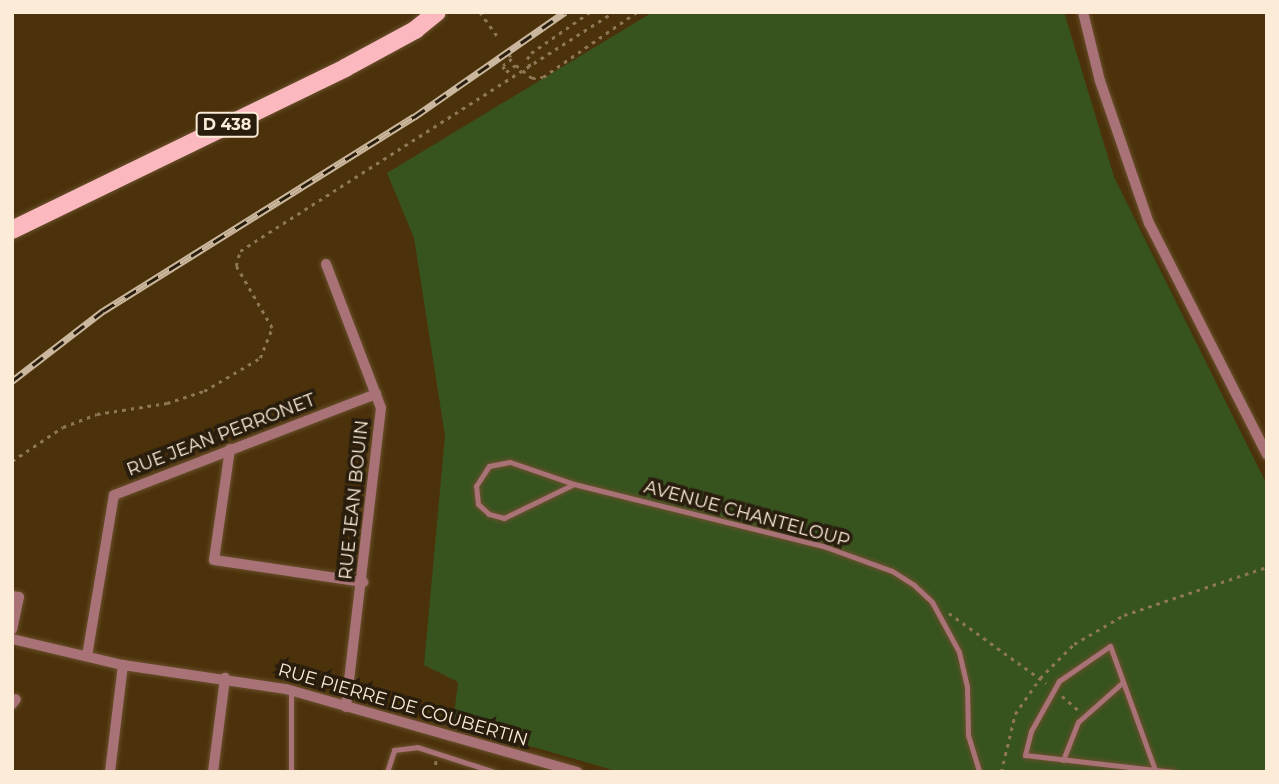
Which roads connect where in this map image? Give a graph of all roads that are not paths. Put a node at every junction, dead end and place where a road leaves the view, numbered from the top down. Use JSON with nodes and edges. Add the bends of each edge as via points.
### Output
{"nodes":[{"id":1,"x":437,"y":12,"type":"edge"},
{"id":2,"x":1083,"y":12,"type":"edge"},
{"id":3,"x":12,"y":230,"type":"edge"},
{"id":4,"x":326,"y":264,"type":"dead end"},
{"id":5,"x":376,"y":394,"type":"junction"},
{"id":6,"x":230,"y":449,"type":"junction"},
{"id":7,"x":1267,"y":455,"type":"edge"},
{"id":8,"x":574,"y":484,"type":"junction"},
{"id":9,"x":363,"y":582,"type":"junction"},
{"id":10,"x":12,"y":596,"type":"edge"},
{"id":11,"x":12,"y":629,"type":"edge"},
{"id":12,"x":12,"y":639,"type":"edge"},
{"id":13,"x":87,"y":656,"type":"junction"},
{"id":14,"x":123,"y":665,"type":"junction"},
{"id":15,"x":225,"y":678,"type":"junction"},
{"id":16,"x":1123,"y":682,"type":"junction"},
{"id":17,"x":291,"y":690,"type":"junction"},
{"id":18,"x":346,"y":707,"type":"junction"},
{"id":19,"x":1063,"y":760,"type":"junction"},
{"id":20,"x":1155,"y":770,"type":"junction"},
{"id":21,"x":110,"y":772,"type":"edge"},
{"id":22,"x":213,"y":772,"type":"edge"},
{"id":23,"x":290,"y":772,"type":"edge"},
{"id":24,"x":387,"y":772,"type":"edge"},
{"id":25,"x":495,"y":772,"type":"edge"},
{"id":26,"x":577,"y":772,"type":"edge"},
{"id":27,"x":979,"y":772,"type":"edge"},
{"id":28,"x":1175,"y":772,"type":"edge"}],
"edges":[{"from":1,"to":3,"type":"main road","number":"D 438","via":[[415,30],[345,68]]},
{"from":2,"to":7,"type":"street","via":[[1100,81],[1149,223]]},
{"from":4,"to":5,"type":"street","name":"RUE JEAN BOUIN"},
{"from":5,"to":6,"type":"street","name":"RUE JEAN PERRONET"},
{"from":5,"to":9,"type":"street","name":"RUE JEAN BOUIN","via":[[381,408]]},
{"from":6,"to":9,"type":"street","via":[[214,560]]},
{"from":6,"to":13,"type":"street","name":"RUE JEAN PERRONET","via":[[114,495]]},
{"from":8,"to":8,"type":"lane","name":"AVENUE CHANTELOUP","via":[[504,518],[489,514],[478,504],[476,486],[489,466],[500,462]]},
{"from":8,"to":27,"type":"lane","name":"AVENUE CHANTELOUP","via":[[826,547],[892,571],[932,602],[959,652],[967,686],[968,735]]},
{"from":9,"to":18,"type":"street","name":"RUE JEAN BOUIN"},
{"from":10,"to":11,"type":"street","via":[[19,597]]},
{"from":12,"to":13,"type":"street","name":"RUE PIERRE DE COUBERTIN"},
{"from":13,"to":14,"type":"street","name":"RUE PIERRE DE COUBERTIN"},
{"from":14,"to":15,"type":"street","name":"RUE PIERRE DE COUBERTIN"},
{"from":14,"to":21,"type":"street"},
{"from":15,"to":17,"type":"street","name":"RUE PIERRE DE COUBERTIN"},
{"from":15,"to":22,"type":"street"},
{"from":16,"to":19,"type":"lane","via":[[1084,715]]},
{"from":16,"to":19,"type":"lane","via":[[1110,646],[1077,666],[1053,689],[1031,731],[1026,755]]},
{"from":16,"to":20,"type":"lane"},
{"from":17,"to":18,"type":"street","name":"RUE PIERRE DE COUBERTIN"},
{"from":17,"to":23,"type":"lane"},
{"from":18,"to":26,"type":"street","name":"RUE PIERRE DE COUBERTIN"},
{"from":19,"to":20,"type":"lane"},
{"from":20,"to":28,"type":"lane"},
{"from":24,"to":25,"type":"lane","via":[[394,750],[417,747]]}]}
